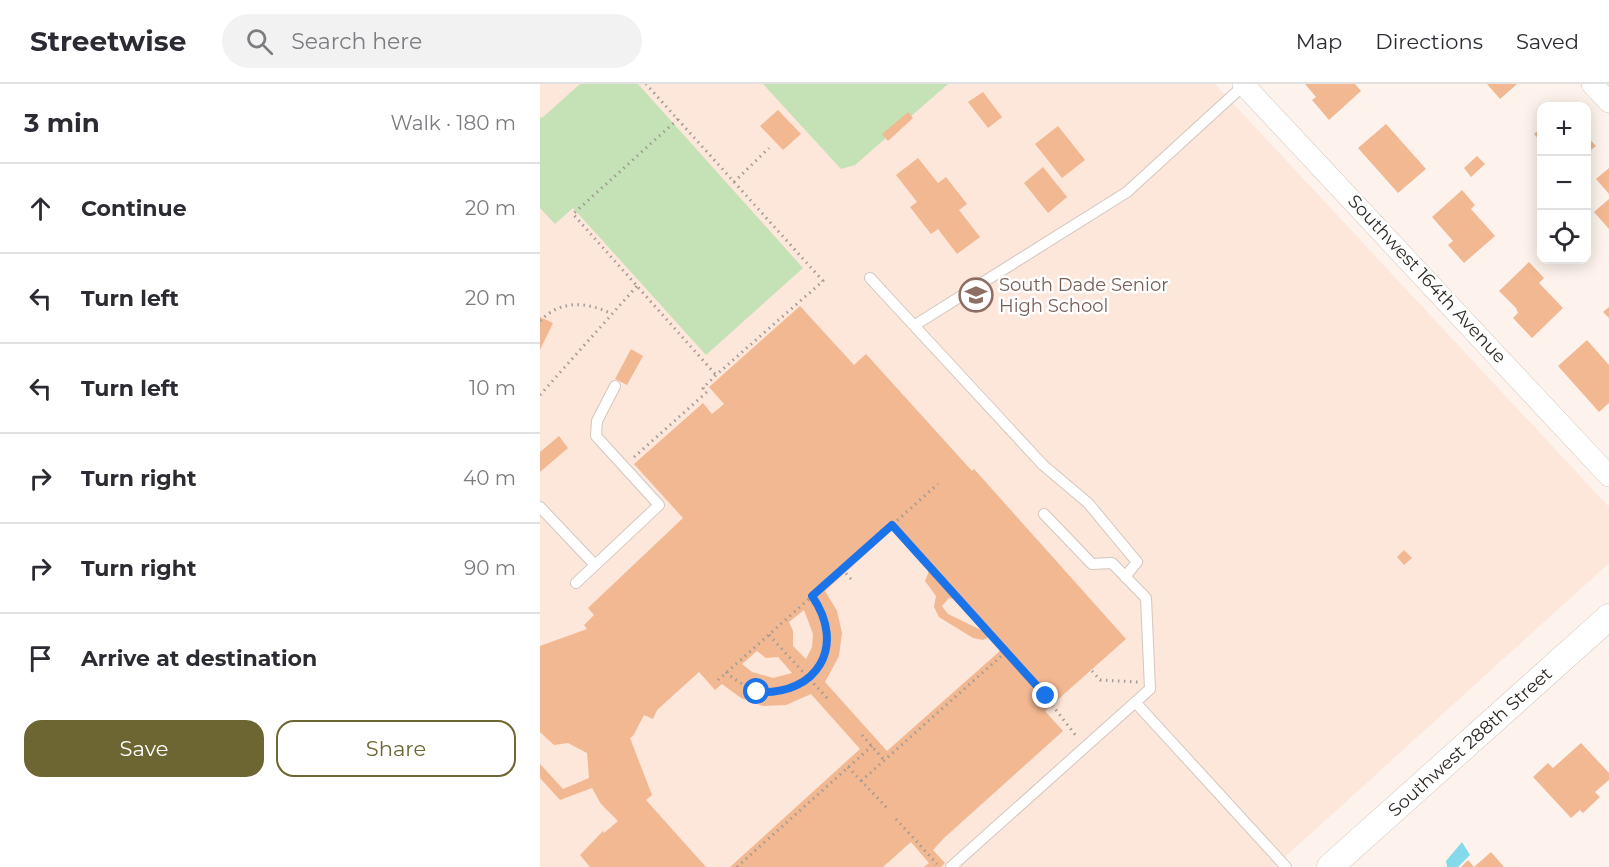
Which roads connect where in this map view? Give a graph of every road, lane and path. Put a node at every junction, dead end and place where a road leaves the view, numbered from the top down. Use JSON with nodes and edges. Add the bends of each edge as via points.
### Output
{"nodes":[{"id":1,"x":646,"y":84,"type":"edge"},
{"id":2,"x":1244,"y":84,"type":"edge"},
{"id":3,"x":1592,"y":84,"type":"edge"},
{"id":4,"x":1609,"y":102,"type":"edge"},
{"id":5,"x":678,"y":119,"type":"junction"},
{"id":6,"x":769,"y":148,"type":"dead end"},
{"id":7,"x":734,"y":182,"type":"junction"},
{"id":8,"x":870,"y":278,"type":"dead end"},
{"id":9,"x":637,"y":286,"type":"junction"},
{"id":10,"x":612,"y":314,"type":"junction"},
{"id":11,"x":540,"y":321,"type":"edge"},
{"id":12,"x":915,"y":325,"type":"junction"},
{"id":13,"x":716,"y":375,"type":"junction"},
{"id":14,"x":615,"y":386,"type":"dead end"},
{"id":15,"x":540,"y":395,"type":"edge"},
{"id":16,"x":624,"y":466,"type":"junction"},
{"id":17,"x":1609,"y":476,"type":"edge"},
{"id":18,"x":938,"y":484,"type":"dead end"},
{"id":19,"x":540,"y":507,"type":"edge"},
{"id":20,"x":1044,"y":514,"type":"dead end"},
{"id":21,"x":892,"y":525,"type":"junction"},
{"id":22,"x":595,"y":565,"type":"junction"},
{"id":23,"x":842,"y":569,"type":"junction"},
{"id":24,"x":1125,"y":577,"type":"junction"},
{"id":25,"x":851,"y":579,"type":"dead end"},
{"id":26,"x":576,"y":583,"type":"dead end"},
{"id":27,"x":812,"y":596,"type":"junction"},
{"id":28,"x":1609,"y":617,"type":"edge"},
{"id":29,"x":769,"y":634,"type":"junction"},
{"id":30,"x":1008,"y":650,"type":"junction"},
{"id":31,"x":1092,"y":671,"type":"dead end"},
{"id":32,"x":726,"y":672,"type":"junction"},
{"id":33,"x":809,"y":678,"type":"junction"},
{"id":34,"x":718,"y":680,"type":"dead end"},
{"id":35,"x":1138,"y":682,"type":"dead end"},
{"id":36,"x":1046,"y":696,"type":"dead end"},
{"id":37,"x":827,"y":698,"type":"dead end"},
{"id":38,"x":1135,"y":702,"type":"junction"},
{"id":39,"x":1052,"y":705,"type":"dead end"},
{"id":40,"x":862,"y":735,"type":"dead end"},
{"id":41,"x":1078,"y":738,"type":"dead end"},
{"id":42,"x":872,"y":746,"type":"junction"},
{"id":43,"x":884,"y":760,"type":"junction"},
{"id":44,"x":848,"y":767,"type":"junction"},
{"id":45,"x":861,"y":781,"type":"junction"},
{"id":46,"x":889,"y":810,"type":"dead end"},
{"id":47,"x":896,"y":819,"type":"dead end"},
{"id":48,"x":937,"y":864,"type":"dead end"},
{"id":49,"x":737,"y":867,"type":"edge"},
{"id":50,"x":951,"y":867,"type":"edge"},
{"id":51,"x":1286,"y":867,"type":"edge"},
{"id":52,"x":1330,"y":867,"type":"edge"}],
"edges":[{"from":1,"to":5,"type":"path"},
{"from":2,"to":12,"type":"lane","via":[[1127,192]]},
{"from":2,"to":17,"type":"street","name":"Southwest 164th Avenue"},
{"from":3,"to":4,"type":"street"},
{"from":5,"to":7,"type":"path"},
{"from":5,"to":9,"type":"path","via":[[573,214]]},
{"from":6,"to":7,"type":"path"},
{"from":7,"to":13,"type":"path","via":[[823,281]]},
{"from":8,"to":12,"type":"lane"},
{"from":9,"to":10,"type":"path"},
{"from":9,"to":13,"type":"path"},
{"from":10,"to":11,"type":"path","via":[[593,305],[569,305],[555,309]]},
{"from":10,"to":15,"type":"path"},
{"from":12,"to":24,"type":"lane","via":[[1043,465],[1088,503],[1137,562]]},
{"from":13,"to":16,"type":"path","via":[[703,388],[707,392]]},
{"from":14,"to":16,"type":"lane","via":[[597,422],[596,436]]},
{"from":16,"to":22,"type":"lane","via":[[659,506]]},
{"from":18,"to":21,"type":"path"},
{"from":19,"to":22,"type":"lane"},
{"from":20,"to":24,"type":"lane","via":[[1092,564],[1112,563]]},
{"from":21,"to":23,"type":"path"},
{"from":21,"to":30,"type":"path"},
{"from":22,"to":26,"type":"lane"},
{"from":23,"to":25,"type":"path"},
{"from":23,"to":27,"type":"path"},
{"from":24,"to":38,"type":"lane","via":[[1146,598],[1150,689]]},
{"from":27,"to":29,"type":"path"},
{"from":27,"to":33,"type":"path","via":[[823,611],[828,628],[821,664]]},
{"from":28,"to":52,"type":"street","name":"Southwest 288th Street"},
{"from":29,"to":32,"type":"path"},
{"from":29,"to":33,"type":"path"},
{"from":30,"to":36,"type":"path"},
{"from":30,"to":43,"type":"path"},
{"from":31,"to":35,"type":"path","via":[[1100,680]]},
{"from":32,"to":33,"type":"path","via":[[740,685],[757,692],[794,689]]},
{"from":32,"to":34,"type":"path"},
{"from":33,"to":37,"type":"path"},
{"from":38,"to":50,"type":"lane"},
{"from":38,"to":51,"type":"lane"},
{"from":39,"to":41,"type":"path"},
{"from":40,"to":42,"type":"path"},
{"from":42,"to":43,"type":"path"},
{"from":42,"to":44,"type":"path"},
{"from":43,"to":45,"type":"path"},
{"from":44,"to":45,"type":"path"},
{"from":44,"to":49,"type":"path"},
{"from":45,"to":46,"type":"path"},
{"from":47,"to":48,"type":"path"}]}
